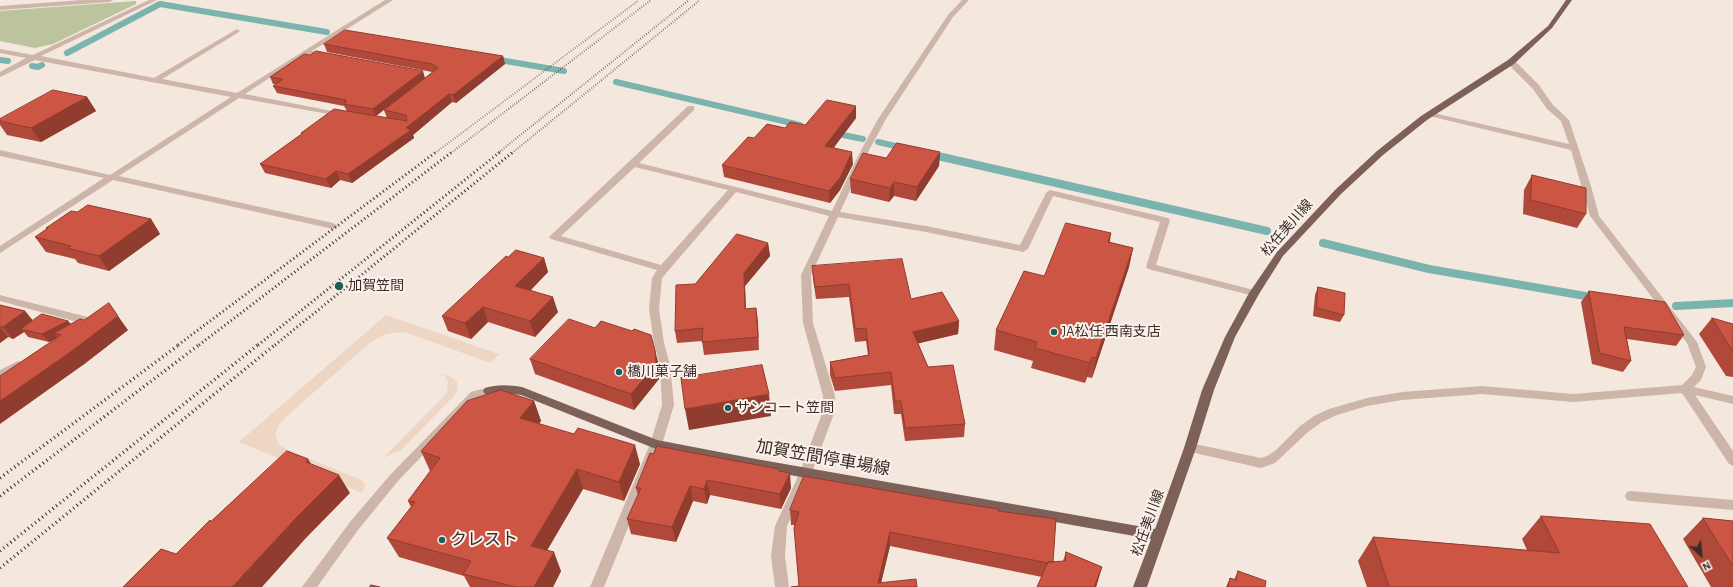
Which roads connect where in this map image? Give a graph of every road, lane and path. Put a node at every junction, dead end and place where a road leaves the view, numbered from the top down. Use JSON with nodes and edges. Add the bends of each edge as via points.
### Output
{"nodes":[{"id":1,"x":110,"y":0,"type":"edge"},
{"id":2,"x":154,"y":0,"type":"edge"},
{"id":3,"x":390,"y":0,"type":"edge"},
{"id":4,"x":966,"y":0,"type":"edge"},
{"id":5,"x":1569,"y":0,"type":"edge"},
{"id":6,"x":0,"y":8,"type":"edge"},
{"id":7,"x":237,"y":30,"type":"dead end"},
{"id":8,"x":0,"y":51,"type":"edge"},
{"id":9,"x":305,"y":52,"type":"junction"},
{"id":10,"x":34,"y":57,"type":"junction"},
{"id":11,"x":335,"y":58,"type":"edge"},
{"id":12,"x":1511,"y":62,"type":"junction"},
{"id":13,"x":0,"y":75,"type":"edge"},
{"id":14,"x":155,"y":80,"type":"junction"},
{"id":15,"x":236,"y":96,"type":"junction"},
{"id":16,"x":691,"y":108,"type":"dead end"},
{"id":17,"x":1429,"y":114,"type":"junction"},
{"id":18,"x":348,"y":116,"type":"edge"},
{"id":19,"x":1574,"y":148,"type":"junction"},
{"id":20,"x":0,"y":153,"type":"edge"},
{"id":21,"x":633,"y":164,"type":"junction"},
{"id":22,"x":113,"y":178,"type":"junction"},
{"id":23,"x":734,"y":189,"type":"junction"},
{"id":24,"x":834,"y":214,"type":"junction"},
{"id":25,"x":333,"y":226,"type":"dead end"},
{"id":26,"x":0,"y":250,"type":"edge"},
{"id":27,"x":663,"y":269,"type":"junction"},
{"id":28,"x":1254,"y":292,"type":"junction"},
{"id":29,"x":0,"y":298,"type":"edge"},
{"id":30,"x":82,"y":330,"type":"edge"},
{"id":31,"x":28,"y":360,"type":"edge"},
{"id":32,"x":0,"y":375,"type":"edge"},
{"id":33,"x":1685,"y":389,"type":"junction"},
{"id":34,"x":489,"y":391,"type":"joint"},
{"id":35,"x":1733,"y":400,"type":"edge"},
{"id":36,"x":656,"y":444,"type":"junction"},
{"id":37,"x":1190,"y":448,"type":"junction"},
{"id":38,"x":1733,"y":461,"type":"edge"},
{"id":39,"x":806,"y":472,"type":"junction"},
{"id":40,"x":1631,"y":496,"type":"dead end"},
{"id":41,"x":1733,"y":505,"type":"edge"},
{"id":42,"x":1160,"y":535,"type":"junction"},
{"id":43,"x":309,"y":587,"type":"edge"},
{"id":44,"x":597,"y":587,"type":"edge"},
{"id":45,"x":782,"y":587,"type":"edge"},
{"id":46,"x":1140,"y":587,"type":"edge"}],
"edges":[{"from":1,"to":6,"type":"street"},
{"from":2,"to":10,"type":"street"},
{"from":3,"to":9,"type":"street"},
{"from":4,"to":24,"type":"street","via":[[950,16],[882,119]]},
{"from":5,"to":12,"type":"main road","name":"松任美川線","via":[[1550,26]]},
{"from":7,"to":14,"type":"street"},
{"from":8,"to":10,"type":"street"},
{"from":9,"to":11,"type":"street"},
{"from":9,"to":15,"type":"street"},
{"from":10,"to":13,"type":"street"},
{"from":10,"to":14,"type":"street"},
{"from":12,"to":17,"type":"main road","name":"松任美川線"},
{"from":12,"to":19,"type":"street","via":[[1536,87],[1550,107],[1565,120]]},
{"from":14,"to":15,"type":"street"},
{"from":15,"to":18,"type":"street"},
{"from":15,"to":22,"type":"street"},
{"from":16,"to":21,"type":"street"},
{"from":17,"to":19,"type":"street"},
{"from":17,"to":28,"type":"main road","name":"松任美川線","via":[[1380,153],[1338,192],[1280,254]]},
{"from":19,"to":33,"type":"street","via":[[1595,216],[1692,342],[1701,367],[1697,377]]},
{"from":20,"to":22,"type":"street"},
{"from":21,"to":23,"type":"street"},
{"from":21,"to":27,"type":"street","via":[[554,237]]},
{"from":22,"to":25,"type":"street"},
{"from":22,"to":26,"type":"street"},
{"from":23,"to":24,"type":"street"},
{"from":23,"to":27,"type":"street"},
{"from":24,"to":28,"type":"street","via":[[926,229],[1023,250],[1050,193],[1165,220],[1151,267]]},
{"from":24,"to":39,"type":"street","via":[[806,275],[808,323],[829,396],[829,411]]},
{"from":27,"to":36,"type":"street","via":[[657,278],[654,309],[665,365],[668,405]]},
{"from":28,"to":37,"type":"main road","name":"松任美川線","via":[[1230,337],[1208,390]]},
{"from":29,"to":30,"type":"street","via":[[96,323]]},
{"from":31,"to":32,"type":"street"},
{"from":33,"to":35,"type":"street"},
{"from":33,"to":37,"type":"street","via":[[1573,398],[1482,390],[1402,396],[1368,402],[1328,415],[1304,429],[1271,460],[1261,463]]},
{"from":33,"to":38,"type":"street"},
{"from":34,"to":36,"type":"main road","name":"加賀笠間停車場線","via":[[522,391]]},
{"from":34,"to":43,"type":"street","via":[[476,395],[464,405],[394,478],[354,526]]},
{"from":36,"to":39,"type":"main road","name":"加賀笠間停車場線"},
{"from":36,"to":44,"type":"street"},
{"from":37,"to":42,"type":"main road","name":"松任美川線"},
{"from":39,"to":42,"type":"main road","name":"加賀笠間停車場線"},
{"from":39,"to":45,"type":"street","via":[[780,526],[778,556]]},
{"from":40,"to":41,"type":"street"},
{"from":42,"to":46,"type":"main road","name":"松任美川線"}]}
